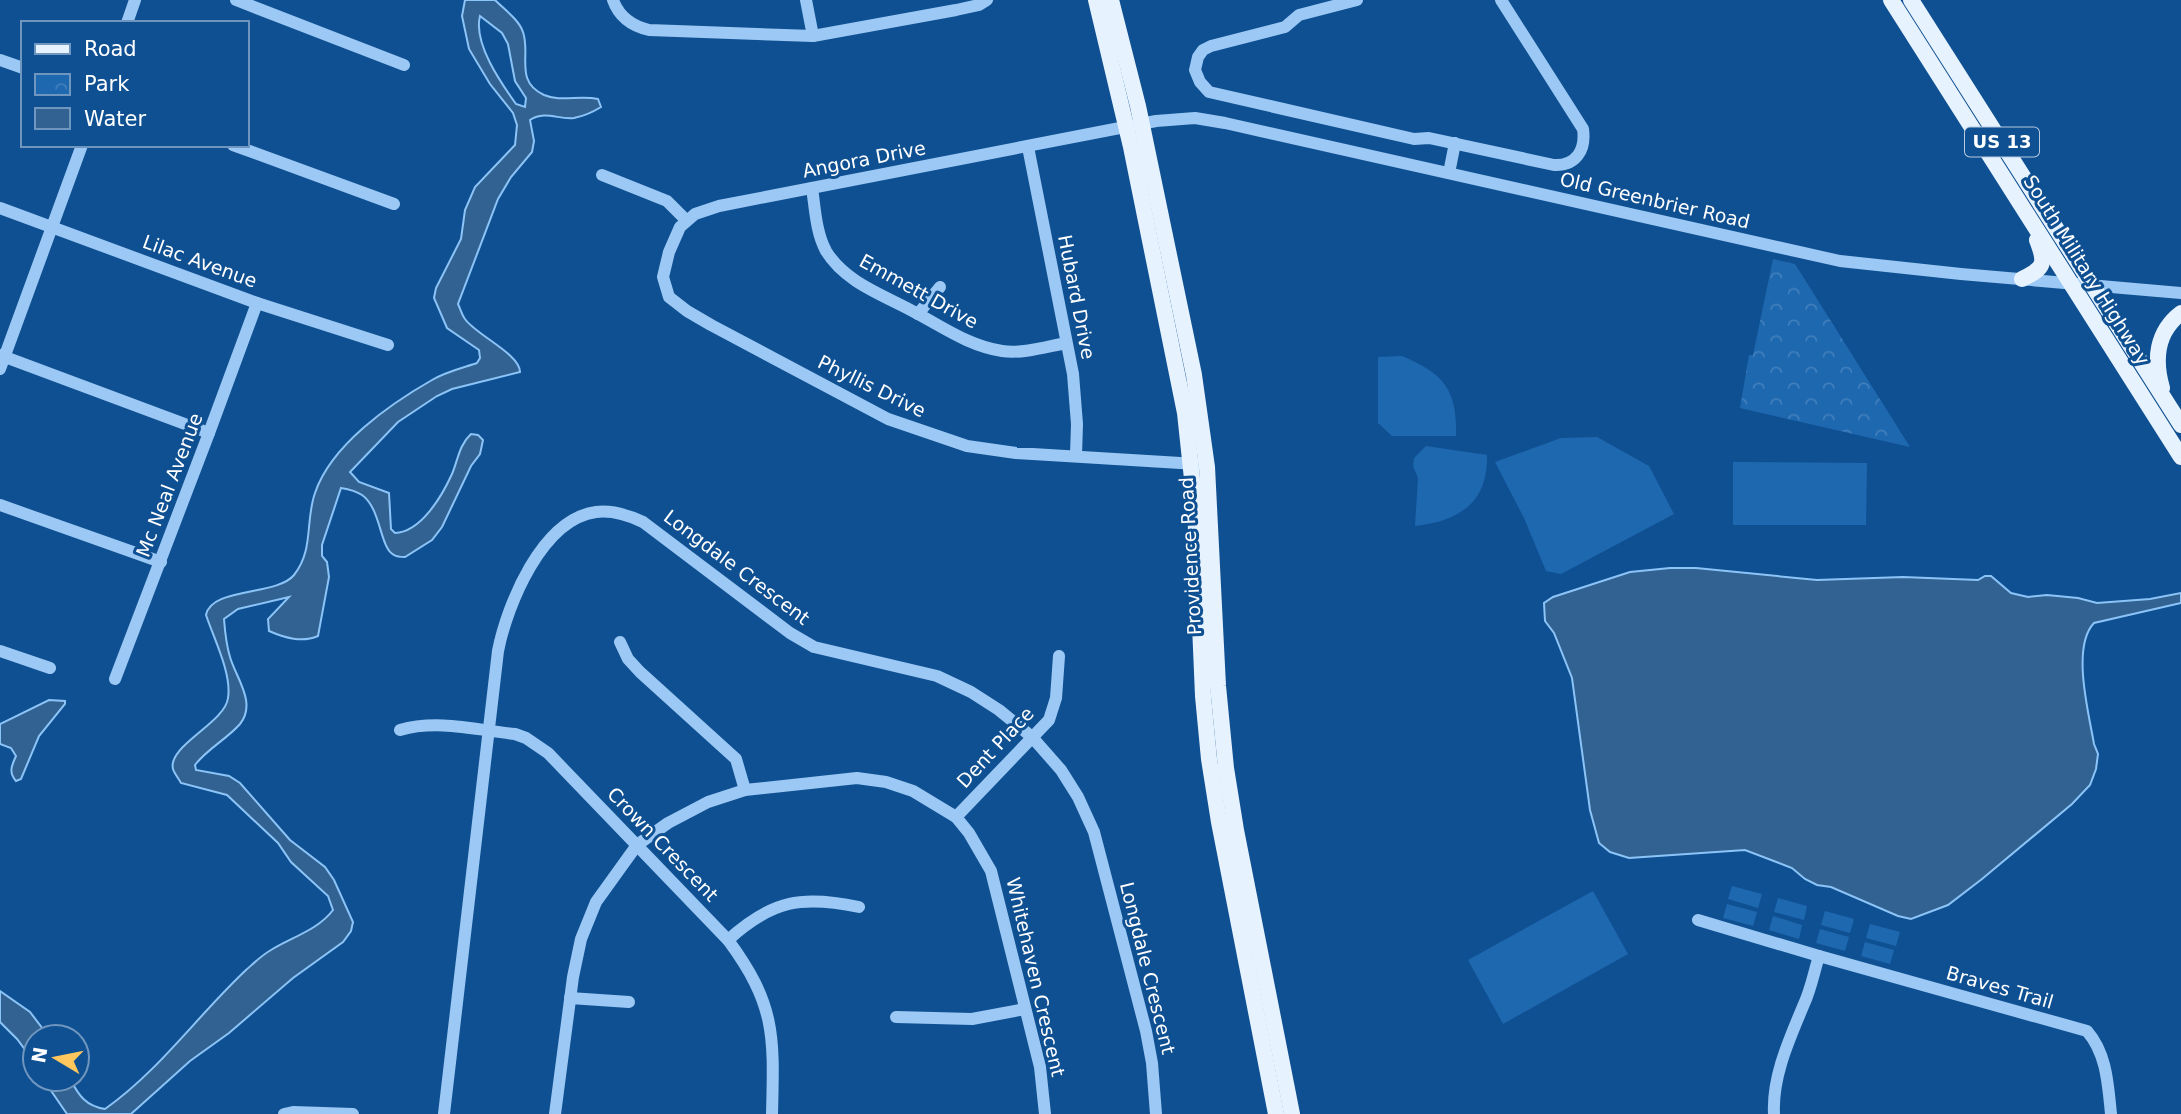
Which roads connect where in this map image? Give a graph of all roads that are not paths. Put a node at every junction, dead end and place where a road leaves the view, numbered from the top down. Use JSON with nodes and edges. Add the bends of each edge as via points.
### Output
{"nodes":[{"id":1,"x":135,"y":0,"type":"edge"},
{"id":2,"x":236,"y":0,"type":"edge"},
{"id":3,"x":806,"y":0,"type":"edge"},
{"id":4,"x":987,"y":0,"type":"edge"},
{"id":5,"x":1096,"y":0,"type":"edge"},
{"id":6,"x":1111,"y":0,"type":"edge"},
{"id":7,"x":1357,"y":0,"type":"edge"},
{"id":8,"x":1501,"y":0,"type":"edge"},
{"id":9,"x":1891,"y":0,"type":"edge"},
{"id":10,"x":1911,"y":0,"type":"edge"},
{"id":11,"x":615,"y":4,"type":"edge"},
{"id":12,"x":954,"y":5,"type":"edge"},
{"id":13,"x":128,"y":21,"type":"edge"},
{"id":14,"x":813,"y":36,"type":"junction"},
{"id":15,"x":0,"y":60,"type":"edge"},
{"id":16,"x":404,"y":65,"type":"dead end"},
{"id":17,"x":21,"y":67,"type":"edge"},
{"id":18,"x":1134,"y":125,"type":"junction"},
{"id":19,"x":1455,"y":143,"type":"junction"},
{"id":20,"x":81,"y":147,"type":"edge"},
{"id":21,"x":238,"y":147,"type":"edge"},
{"id":22,"x":1028,"y":147,"type":"junction"},
{"id":23,"x":1449,"y":173,"type":"junction"},
{"id":24,"x":602,"y":175,"type":"dead end"},
{"id":25,"x":812,"y":188,"type":"junction"},
{"id":26,"x":394,"y":204,"type":"dead end"},
{"id":27,"x":0,"y":208,"type":"edge"},
{"id":28,"x":686,"y":220,"type":"junction"},
{"id":29,"x":53,"y":227,"type":"junction"},
{"id":30,"x":2037,"y":231,"type":"junction"},
{"id":31,"x":2022,"y":279,"type":"junction"},
{"id":32,"x":2070,"y":283,"type":"junction"},
{"id":33,"x":2092,"y":285,"type":"junction"},
{"id":34,"x":940,"y":287,"type":"dead end"},
{"id":35,"x":2181,"y":293,"type":"edge"},
{"id":36,"x":257,"y":303,"type":"junction"},
{"id":37,"x":2181,"y":313,"type":"edge"},
{"id":38,"x":918,"y":314,"type":"junction"},
{"id":39,"x":1066,"y":343,"type":"junction"},
{"id":40,"x":388,"y":345,"type":"dead end"},
{"id":41,"x":1,"y":360,"type":"edge"},
{"id":42,"x":2166,"y":401,"type":"junction"},
{"id":43,"x":2181,"y":425,"type":"edge"},
{"id":44,"x":209,"y":433,"type":"junction"},
{"id":45,"x":1076,"y":456,"type":"junction"},
{"id":46,"x":2181,"y":457,"type":"edge"},
{"id":47,"x":1199,"y":465,"type":"junction"},
{"id":48,"x":0,"y":505,"type":"edge"},
{"id":49,"x":161,"y":562,"type":"junction"},
{"id":50,"x":620,"y":642,"type":"dead end"},
{"id":51,"x":0,"y":651,"type":"edge"},
{"id":52,"x":1059,"y":656,"type":"dead end"},
{"id":53,"x":50,"y":668,"type":"dead end"},
{"id":54,"x":115,"y":679,"type":"dead end"},
{"id":55,"x":400,"y":730,"type":"dead end"},
{"id":56,"x":488,"y":731,"type":"junction"},
{"id":57,"x":1032,"y":737,"type":"junction"},
{"id":58,"x":746,"y":790,"type":"junction"},
{"id":59,"x":956,"y":817,"type":"junction"},
{"id":60,"x":637,"y":845,"type":"junction"},
{"id":61,"x":859,"y":907,"type":"dead end"},
{"id":62,"x":1698,"y":920,"type":"dead end"},
{"id":63,"x":728,"y":940,"type":"junction"},
{"id":64,"x":1819,"y":956,"type":"junction"},
{"id":65,"x":570,"y":998,"type":"junction"},
{"id":66,"x":629,"y":1002,"type":"dead end"},
{"id":67,"x":1025,"y":1009,"type":"junction"},
{"id":68,"x":896,"y":1017,"type":"dead end"},
{"id":69,"x":284,"y":1114,"type":"edge"},
{"id":70,"x":353,"y":1114,"type":"edge"},
{"id":71,"x":444,"y":1114,"type":"edge"},
{"id":72,"x":555,"y":1114,"type":"edge"},
{"id":73,"x":772,"y":1114,"type":"edge"},
{"id":74,"x":1045,"y":1114,"type":"edge"},
{"id":75,"x":1156,"y":1114,"type":"edge"},
{"id":76,"x":1276,"y":1114,"type":"edge"},
{"id":77,"x":1292,"y":1114,"type":"edge"},
{"id":78,"x":1774,"y":1114,"type":"edge"},
{"id":79,"x":2111,"y":1114,"type":"edge"}],
"edges":[{"from":1,"to":13,"type":"street"},
{"from":2,"to":16,"type":"street"},
{"from":3,"to":14,"type":"street"},
{"from":4,"to":12,"type":"street","via":[[979,5]]},
{"from":5,"to":18,"type":"main road","name":"Providence Road"},
{"from":6,"to":18,"type":"main road","name":"Providence Road"},
{"from":7,"to":19,"type":"street","via":[[1299,15],[1285,27],[1203,50],[1195,70],[1200,82],[1209,92],[1413,139]]},
{"from":8,"to":19,"type":"street","via":[[1583,130],[1585,141],[1574,161],[1563,165]]},
{"from":9,"to":30,"type":"main road","name":"South Military Highway","number":"US 13"},
{"from":10,"to":33,"type":"main road","name":"South Military Highway","number":"US 13"},
{"from":11,"to":14,"type":"street","via":[[627,21],[660,32]]},
{"from":12,"to":14,"type":"street"},
{"from":15,"to":17,"type":"street"},
{"from":18,"to":22,"type":"street","name":"Angora Drive"},
{"from":18,"to":23,"type":"street","name":"Old Greenbrier Road","via":[[1178,118],[1225,123]]},
{"from":18,"to":47,"type":"main road","name":"Providence Road"},
{"from":19,"to":23,"type":"street"},
{"from":20,"to":29,"type":"street"},
{"from":21,"to":26,"type":"street"},
{"from":22,"to":25,"type":"street","name":"Angora Drive"},
{"from":22,"to":39,"type":"street","name":"Hubard Drive"},
{"from":23,"to":31,"type":"street","name":"Old Greenbrier Road","via":[[1840,261]]},
{"from":24,"to":28,"type":"street","via":[[667,201]]},
{"from":25,"to":28,"type":"street","name":"Angora Drive","via":[[719,206]]},
{"from":25,"to":38,"type":"street","name":"Emmett Drive","via":[[820,238],[834,261],[866,287]]},
{"from":27,"to":29,"type":"street","name":"Lilac Avenue"},
{"from":28,"to":45,"type":"street","name":"Phyllis Drive","via":[[674,237],[663,277],[666,291],[695,316],[888,419],[967,446]]},
{"from":29,"to":36,"type":"street","name":"Lilac Avenue"},
{"from":29,"to":41,"type":"street"},
{"from":30,"to":31,"type":"main road","via":[[2042,264],[2036,273]]},
{"from":30,"to":32,"type":"main road","name":"South Military Highway","number":"US 13"},
{"from":31,"to":32,"type":"street","name":"Old Greenbrier Road"},
{"from":32,"to":33,"type":"street","name":"Old Greenbrier Road"},
{"from":32,"to":46,"type":"main road","name":"South Military Highway","number":"US 13"},
{"from":33,"to":35,"type":"street","name":"Old Greenbrier Road"},
{"from":33,"to":42,"type":"main road","name":"South Military Highway","number":"US 13"},
{"from":34,"to":38,"type":"street"},
{"from":36,"to":40,"type":"street","name":"Lilac Avenue"},
{"from":36,"to":44,"type":"street","name":"Mc Neal Avenue"},
{"from":37,"to":42,"type":"main road","via":[[2159,343],[2159,376]]},
{"from":38,"to":39,"type":"street","name":"Emmett Drive","via":[[964,340],[994,350],[1023,351]]},
{"from":39,"to":45,"type":"street","name":"Hubard Drive","via":[[1076,396]]},
{"from":41,"to":44,"type":"street"},
{"from":42,"to":43,"type":"main road","name":"South Military Highway","number":"US 13"},
{"from":44,"to":49,"type":"street","name":"Mc Neal Avenue"},
{"from":45,"to":47,"type":"street","name":"Phyllis Drive"},
{"from":47,"to":76,"type":"main road","name":"Providence Road","via":[[1203,686],[1209,759]]},
{"from":47,"to":77,"type":"main road","name":"Providence Road","via":[[1225,760]]},
{"from":48,"to":49,"type":"street"},
{"from":49,"to":54,"type":"street","name":"Mc Neal Avenue"},
{"from":50,"to":58,"type":"street","via":[[640,672],[736,759]]},
{"from":51,"to":53,"type":"street"},
{"from":52,"to":57,"type":"street","name":"Dent Place","via":[[1056,698],[1049,720]]},
{"from":55,"to":56,"type":"street","name":"Crown Crescent","via":[[433,724]]},
{"from":56,"to":57,"type":"street","name":"Longdale Crescent","via":[[503,627],[522,582],[562,529],[581,516],[606,512],[643,522],[814,647],[937,676],[971,692]]},
{"from":56,"to":60,"type":"street","name":"Crown Crescent","via":[[526,738],[548,753]]},
{"from":56,"to":71,"type":"street","name":"Longdale Crescent"},
{"from":57,"to":59,"type":"street","name":"Dent Place"},
{"from":57,"to":75,"type":"street","name":"Longdale Crescent","via":[[1061,770],[1094,832],[1146,1031]]},
{"from":58,"to":59,"type":"street","name":"Whitehaven Crescent","via":[[857,778],[913,791]]},
{"from":58,"to":60,"type":"street","name":"Whitehaven Crescent","via":[[708,802]]},
{"from":59,"to":67,"type":"street","name":"Whitehaven Crescent","via":[[991,871]]},
{"from":60,"to":63,"type":"street","name":"Crown Crescent"},
{"from":60,"to":65,"type":"street","name":"Whitehaven Crescent","via":[[588,920]]},
{"from":61,"to":63,"type":"street","via":[[810,900],[787,904],[748,922]]},
{"from":62,"to":64,"type":"street","name":"Braves Trail"},
{"from":63,"to":73,"type":"street","name":"Crown Crescent","via":[[765,1004],[773,1055]]},
{"from":64,"to":78,"type":"street","via":[[1778,1079]]},
{"from":64,"to":79,"type":"street","name":"Braves Trail","via":[[2087,1031],[2101,1055]]},
{"from":65,"to":66,"type":"street"},
{"from":65,"to":72,"type":"street","name":"Whitehaven Crescent"},
{"from":67,"to":68,"type":"street","via":[[972,1019]]},
{"from":67,"to":74,"type":"street","name":"Whitehaven Crescent","via":[[1040,1067]]},
{"from":69,"to":70,"type":"street"}]}
